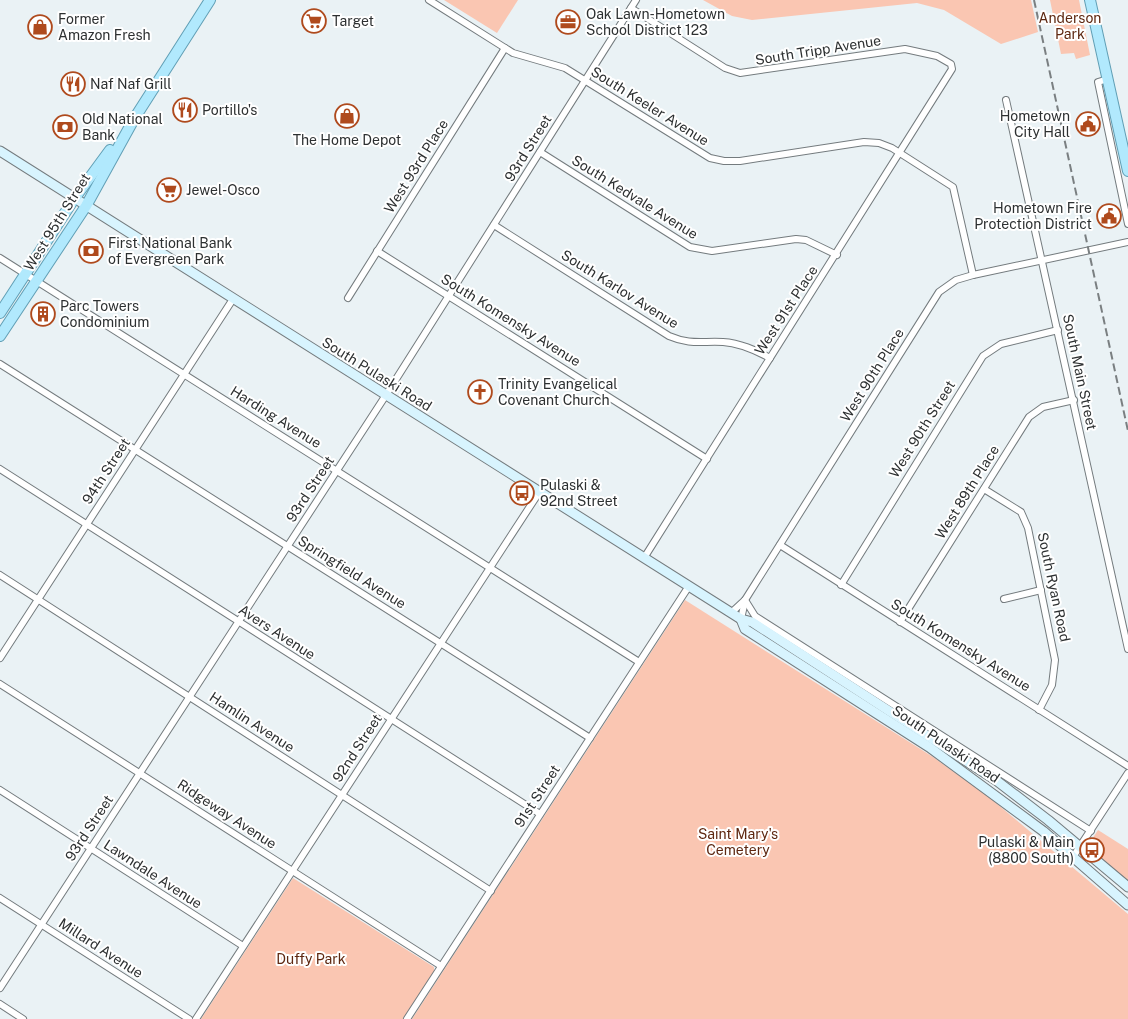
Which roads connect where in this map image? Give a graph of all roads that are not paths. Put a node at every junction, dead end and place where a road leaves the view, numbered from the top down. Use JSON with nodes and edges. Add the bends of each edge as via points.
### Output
{"nodes":[{"id":1,"x":210,"y":0,"type":"edge"},
{"id":2,"x":429,"y":0,"type":"edge"},
{"id":3,"x":636,"y":0,"type":"edge"},
{"id":4,"x":1090,"y":0,"type":"edge"},
{"id":5,"x":631,"y":8,"type":"junction"},
{"id":6,"x":505,"y":48,"type":"junction"},
{"id":7,"x":950,"y":76,"type":"joint"},
{"id":8,"x":1108,"y":79,"type":"junction"},
{"id":9,"x":585,"y":80,"type":"junction"},
{"id":10,"x":1006,"y":100,"type":"dead end"},
{"id":11,"x":134,"y":120,"type":"junction"},
{"id":12,"x":0,"y":151,"type":"edge"},
{"id":13,"x":540,"y":152,"type":"junction"},
{"id":14,"x":901,"y":153,"type":"junction"},
{"id":15,"x":1128,"y":171,"type":"edge"},
{"id":16,"x":74,"y":199,"type":"junction"},
{"id":17,"x":86,"y":206,"type":"junction"},
{"id":18,"x":1128,"y":224,"type":"edge"},
{"id":19,"x":494,"y":225,"type":"junction"},
{"id":20,"x":1128,"y":242,"type":"edge"},
{"id":21,"x":377,"y":251,"type":"junction"},
{"id":22,"x":837,"y":254,"type":"junction"},
{"id":23,"x":0,"y":258,"type":"edge"},
{"id":24,"x":1043,"y":260,"type":"junction"},
{"id":25,"x":26,"y":274,"type":"junction"},
{"id":26,"x":973,"y":275,"type":"junction"},
{"id":27,"x":37,"y":280,"type":"junction"},
{"id":28,"x":448,"y":296,"type":"junction"},
{"id":29,"x":348,"y":298,"type":"dead end"},
{"id":30,"x":233,"y":299,"type":"junction"},
{"id":31,"x":0,"y":313,"type":"edge"},
{"id":32,"x":1058,"y":330,"type":"junction"},
{"id":33,"x":0,"y":336,"type":"edge"},
{"id":34,"x":770,"y":358,"type":"junction"},
{"id":35,"x":0,"y":364,"type":"edge"},
{"id":36,"x":184,"y":374,"type":"junction"},
{"id":37,"x":386,"y":395,"type":"junction"},
{"id":38,"x":1074,"y":400,"type":"junction"},
{"id":39,"x":135,"y":449,"type":"junction"},
{"id":40,"x":707,"y":459,"type":"junction"},
{"id":41,"x":0,"y":469,"type":"edge"},
{"id":42,"x":337,"y":471,"type":"junction"},
{"id":43,"x":984,"y":489,"type":"junction"},
{"id":44,"x":540,"y":491,"type":"junction"},
{"id":45,"x":86,"y":524,"type":"junction"},
{"id":46,"x":780,"y":545,"type":"junction"},
{"id":47,"x":288,"y":546,"type":"junction"},
{"id":48,"x":644,"y":558,"type":"junction"},
{"id":49,"x":490,"y":568,"type":"junction"},
{"id":50,"x":0,"y":575,"type":"edge"},
{"id":51,"x":841,"y":585,"type":"junction"},
{"id":52,"x":689,"y":586,"type":"junction"},
{"id":53,"x":1041,"y":590,"type":"junction"},
{"id":54,"x":38,"y":599,"type":"junction"},
{"id":55,"x":1004,"y":599,"type":"dead end"},
{"id":56,"x":744,"y":600,"type":"junction"},
{"id":57,"x":731,"y":613,"type":"junction"},
{"id":58,"x":740,"y":619,"type":"junction"},
{"id":59,"x":238,"y":622,"type":"junction"},
{"id":60,"x":900,"y":622,"type":"junction"},
{"id":61,"x":441,"y":643,"type":"junction"},
{"id":62,"x":1128,"y":649,"type":"edge"},
{"id":63,"x":0,"y":658,"type":"edge"},
{"id":64,"x":639,"y":662,"type":"junction"},
{"id":65,"x":0,"y":684,"type":"edge"},
{"id":66,"x":190,"y":697,"type":"junction"},
{"id":67,"x":1039,"y":710,"type":"junction"},
{"id":68,"x":391,"y":719,"type":"junction"},
{"id":69,"x":590,"y":738,"type":"junction"},
{"id":70,"x":1128,"y":766,"type":"edge"},
{"id":71,"x":140,"y":773,"type":"junction"},
{"id":72,"x":1128,"y":773,"type":"edge"},
{"id":73,"x":0,"y":790,"type":"edge"},
{"id":74,"x":342,"y":795,"type":"junction"},
{"id":75,"x":540,"y":814,"type":"junction"},
{"id":76,"x":1091,"y":831,"type":"junction"},
{"id":77,"x":91,"y":848,"type":"junction"},
{"id":78,"x":1080,"y":848,"type":"junction"},
{"id":79,"x":1073,"y":857,"type":"junction"},
{"id":80,"x":292,"y":871,"type":"junction"},
{"id":81,"x":1128,"y":887,"type":"edge"},
{"id":82,"x":491,"y":891,"type":"junction"},
{"id":83,"x":0,"y":898,"type":"edge"},
{"id":84,"x":1128,"y":905,"type":"edge"},
{"id":85,"x":42,"y":924,"type":"junction"},
{"id":86,"x":243,"y":946,"type":"junction"},
{"id":87,"x":441,"y":966,"type":"junction"},
{"id":88,"x":0,"y":988,"type":"edge"},
{"id":89,"x":0,"y":1004,"type":"edge"},
{"id":90,"x":23,"y":1019,"type":"edge"},
{"id":91,"x":189,"y":1019,"type":"edge"},
{"id":92,"x":196,"y":1019,"type":"edge"},
{"id":93,"x":407,"y":1019,"type":"edge"}],
"edges":[{"from":1,"to":11,"type":"main road","name":"West 95th Street"},
{"from":2,"to":6,"type":"street","name":"South Keeler Avenue"},
{"from":3,"to":5,"type":"street","name":"93rd Street"},
{"from":4,"to":8,"type":"main road"},
{"from":5,"to":7,"type":"street","name":"South Tripp Avenue","via":[[725,68],[740,74],[905,49],[944,58],[951,64]]},
{"from":5,"to":9,"type":"street","name":"93rd Street"},
{"from":6,"to":9,"type":"street","name":"South Keeler Avenue","via":[[520,56],[560,65]]},
{"from":6,"to":21,"type":"street","name":"West 93rd Place"},
{"from":7,"to":14,"type":"street","name":"West 91st Place"},
{"from":8,"to":15,"type":"main road"},
{"from":8,"to":18,"type":"street","via":[[1098,82]]},
{"from":9,"to":13,"type":"street","name":"93rd Street"},
{"from":9,"to":14,"type":"street","name":"South Keeler Avenue","via":[[717,160],[740,161],[864,142],[886,144]]},
{"from":10,"to":24,"type":"street","name":"South Main Street"},
{"from":11,"to":16,"type":"main road","name":"West 95th Street"},
{"from":11,"to":17,"type":"main road","name":"West 95th Street"},
{"from":12,"to":16,"type":"main road","name":"South Pulaski Road"},
{"from":13,"to":19,"type":"street","name":"93rd Street"},
{"from":13,"to":22,"type":"street","name":"South Kedvale Avenue","via":[[690,248],[712,251],[796,239]]},
{"from":14,"to":22,"type":"street","name":"West 91st Place"},
{"from":14,"to":26,"type":"street","name":"South Keeler Avenue","via":[[953,187]]},
{"from":16,"to":17,"type":"main road","name":"South Pulaski Road"},
{"from":16,"to":25,"type":"main road","name":"West 95th Street"},
{"from":17,"to":27,"type":"main road","name":"West 95th Street"},
{"from":17,"to":30,"type":"main road","name":"South Pulaski Road"},
{"from":19,"to":28,"type":"street","name":"93rd Street"},
{"from":19,"to":34,"type":"street","name":"South Karlov Avenue","via":[[669,336],[696,344],[737,344]]},
{"from":20,"to":24,"type":"street","name":"West 90th Place"},
{"from":21,"to":28,"type":"street","name":"South Komensky Avenue"},
{"from":21,"to":29,"type":"street","name":"West 93rd Place"},
{"from":22,"to":34,"type":"street","name":"West 91st Place"},
{"from":23,"to":25,"type":"street","name":"Harding Avenue"},
{"from":24,"to":26,"type":"street","name":"West 90th Place"},
{"from":24,"to":32,"type":"street","name":"South Main Street"},
{"from":25,"to":27,"type":"street","name":"Harding Avenue"},
{"from":25,"to":31,"type":"main road","name":"West 95th Street"},
{"from":26,"to":46,"type":"street","name":"West 90th Place","via":[[956,280],[939,292]]},
{"from":27,"to":33,"type":"main road","name":"West 95th Street"},
{"from":27,"to":36,"type":"street","name":"Harding Avenue"},
{"from":28,"to":37,"type":"street","name":"93rd Street"},
{"from":28,"to":40,"type":"street","name":"South Komensky Avenue"},
{"from":30,"to":36,"type":"street","name":"94th Street"},
{"from":30,"to":37,"type":"main road","name":"South Pulaski Road"},
{"from":32,"to":38,"type":"street","name":"South Main Street"},
{"from":32,"to":51,"type":"street","name":"West 90th Street","via":[[1001,344],[984,356]]},
{"from":34,"to":40,"type":"street","name":"West 91st Place"},
{"from":35,"to":39,"type":"street","name":"Springfield Avenue"},
{"from":36,"to":39,"type":"street","name":"94th Street"},
{"from":36,"to":42,"type":"street","name":"Harding Avenue"},
{"from":37,"to":42,"type":"street","name":"93rd Street"},
{"from":37,"to":44,"type":"main road","name":"South Pulaski Road"},
{"from":38,"to":43,"type":"street","name":"West 89th Place","via":[[1043,407],[1032,414]]},
{"from":38,"to":62,"type":"street","name":"South Main Street"},
{"from":39,"to":45,"type":"street","name":"94th Street"},
{"from":39,"to":47,"type":"street","name":"Springfield Avenue"},
{"from":40,"to":48,"type":"street","name":"West 91st Place"},
{"from":41,"to":45,"type":"street","name":"Avers Avenue"},
{"from":42,"to":47,"type":"street","name":"93rd Street"},
{"from":42,"to":49,"type":"street","name":"Harding Avenue"},
{"from":43,"to":53,"type":"street","name":"South Ryan Road","via":[[1024,516]]},
{"from":43,"to":60,"type":"street","name":"West 89th Place"},
{"from":44,"to":48,"type":"main road","name":"South Pulaski Road"},
{"from":44,"to":49,"type":"street","name":"92nd Street"},
{"from":45,"to":54,"type":"street","name":"94th Street"},
{"from":45,"to":59,"type":"street","name":"Avers Avenue"},
{"from":46,"to":51,"type":"street","name":"South Komensky Avenue"},
{"from":46,"to":56,"type":"street","name":"West 90th Place"},
{"from":47,"to":59,"type":"street","name":"93rd Street"},
{"from":47,"to":61,"type":"street","name":"Springfield Avenue"},
{"from":48,"to":52,"type":"main road","name":"South Pulaski Road"},
{"from":49,"to":61,"type":"street","name":"92nd Street"},
{"from":49,"to":64,"type":"street","name":"Harding Avenue"},
{"from":50,"to":54,"type":"street","name":"Hamlin Avenue"},
{"from":51,"to":60,"type":"street","name":"South Komensky Avenue"},
{"from":52,"to":57,"type":"main road","name":"South Pulaski Road"},
{"from":52,"to":64,"type":"street","name":"91st Street"},
{"from":53,"to":55,"type":"street"},
{"from":53,"to":67,"type":"street","name":"South Ryan Road","via":[[1056,668],[1052,685]]},
{"from":54,"to":63,"type":"street","name":"94th Street"},
{"from":54,"to":66,"type":"street","name":"Hamlin Avenue"},
{"from":56,"to":57,"type":"street","name":"West 90th Place"},
{"from":56,"to":58,"type":"street","name":"West 90th Place"},
{"from":56,"to":76,"type":"street","via":[[750,611],[763,622]]},
{"from":57,"to":58,"type":"main road","name":"South Pulaski Road"},
{"from":58,"to":78,"type":"main road","name":"South Pulaski Road","via":[[752,622],[967,761],[1031,806]]},
{"from":58,"to":79,"type":"main road","name":"South Pulaski Road","via":[[745,629],[937,752],[1021,813]]},
{"from":59,"to":66,"type":"street","name":"93rd Street"},
{"from":59,"to":68,"type":"street","name":"Avers Avenue"},
{"from":60,"to":67,"type":"street","name":"South Komensky Avenue"},
{"from":61,"to":68,"type":"street","name":"92nd Street"},
{"from":61,"to":69,"type":"street","name":"Springfield Avenue"},
{"from":64,"to":69,"type":"street","name":"91st Street"},
{"from":65,"to":71,"type":"street","name":"Ridgeway Avenue"},
{"from":66,"to":71,"type":"street","name":"93rd Street"},
{"from":66,"to":74,"type":"street","name":"Hamlin Avenue"},
{"from":67,"to":70,"type":"street","name":"South Komensky Avenue"},
{"from":68,"to":74,"type":"street","name":"92nd Street"},
{"from":68,"to":75,"type":"street","name":"Avers Avenue"},
{"from":69,"to":75,"type":"street","name":"91st Street"},
{"from":71,"to":77,"type":"street","name":"93rd Street"},
{"from":71,"to":80,"type":"street","name":"Ridgeway Avenue"},
{"from":72,"to":76,"type":"street"},
{"from":73,"to":77,"type":"street","name":"Lawndale Avenue"},
{"from":74,"to":80,"type":"street","name":"92nd Street"},
{"from":74,"to":82,"type":"street","name":"Hamlin Avenue"},
{"from":75,"to":82,"type":"street","name":"91st Street"},
{"from":76,"to":78,"type":"street"},
{"from":77,"to":85,"type":"street","name":"93rd Street"},
{"from":77,"to":86,"type":"street","name":"Lawndale Avenue"},
{"from":78,"to":79,"type":"street"},
{"from":78,"to":81,"type":"main road","name":"South Pulaski Road"},
{"from":79,"to":84,"type":"main road","name":"South Pulaski Road"},
{"from":80,"to":86,"type":"street","name":"92nd Street"},
{"from":80,"to":87,"type":"street","name":"Ridgeway Avenue"},
{"from":82,"to":87,"type":"street","name":"91st Street"},
{"from":83,"to":85,"type":"street","name":"Millard Avenue"},
{"from":85,"to":88,"type":"street","name":"93rd Street"},
{"from":85,"to":91,"type":"street","name":"Millard Avenue"},
{"from":86,"to":92,"type":"street","name":"92nd Street"},
{"from":87,"to":93,"type":"street","name":"91st Street"},
{"from":89,"to":90,"type":"street"}]}
